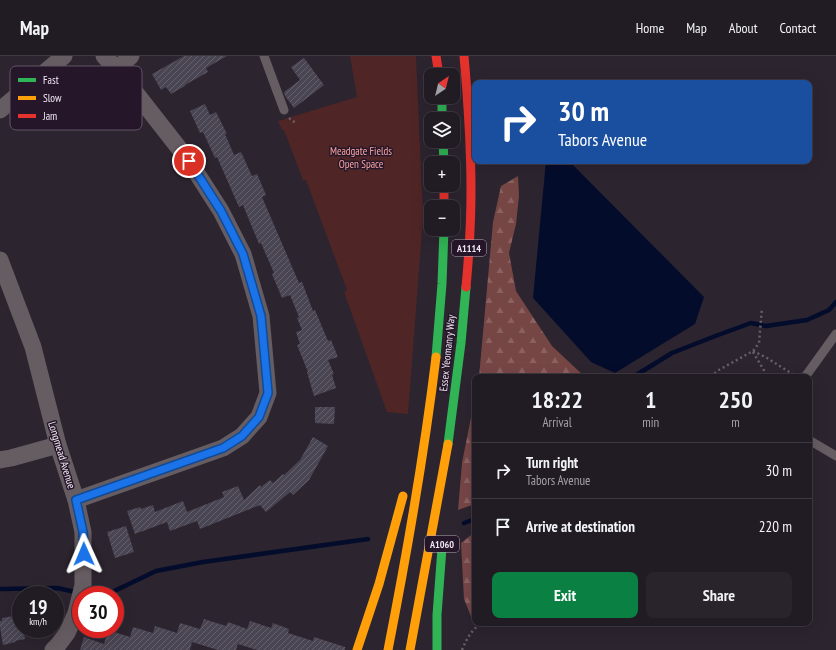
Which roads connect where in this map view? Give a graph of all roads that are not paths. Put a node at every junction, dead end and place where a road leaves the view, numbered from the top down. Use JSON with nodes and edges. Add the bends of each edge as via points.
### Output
{"nodes":[{"id":1,"x":64,"y":56,"type":"edge"},
{"id":2,"x":104,"y":56,"type":"edge"},
{"id":3,"x":131,"y":56,"type":"edge"},
{"id":4,"x":264,"y":56,"type":"edge"},
{"id":5,"x":436,"y":56,"type":"edge"},
{"id":6,"x":464,"y":56,"type":"edge"},
{"id":7,"x":52,"y":66,"type":"edge"},
{"id":8,"x":113,"y":66,"type":"edge"},
{"id":9,"x":119,"y":66,"type":"edge"},
{"id":10,"x":438,"y":68,"type":"edge"},
{"id":11,"x":10,"y":102,"type":"edge"},
{"id":12,"x":142,"y":102,"type":"edge"},
{"id":13,"x":0,"y":110,"type":"edge"},
{"id":14,"x":284,"y":110,"type":"dead end"},
{"id":15,"x":444,"y":236,"type":"edge"},
{"id":16,"x":0,"y":260,"type":"edge"},
{"id":17,"x":442,"y":284,"type":"junction"},
{"id":18,"x":836,"y":334,"type":"edge"},
{"id":19,"x":807,"y":374,"type":"edge"},
{"id":20,"x":425,"y":375,"type":"dead end"},
{"id":21,"x":449,"y":439,"type":"junction"},
{"id":22,"x":812,"y":442,"type":"edge"},
{"id":23,"x":58,"y":445,"type":"junction"},
{"id":24,"x":836,"y":456,"type":"edge"},
{"id":25,"x":0,"y":460,"type":"edge"},
{"id":26,"x":405,"y":486,"type":"dead end"},
{"id":27,"x":76,"y":500,"type":"junction"},
{"id":28,"x":444,"y":516,"type":"dead end"},
{"id":29,"x":442,"y":539,"type":"dead end"},
{"id":30,"x":53,"y":650,"type":"edge"},
{"id":31,"x":357,"y":650,"type":"edge"},
{"id":32,"x":388,"y":650,"type":"edge"},
{"id":33,"x":410,"y":650,"type":"edge"},
{"id":34,"x":437,"y":650,"type":"edge"}],
"edges":[{"from":1,"to":7,"type":"street"},
{"from":2,"to":8,"type":"street"},
{"from":3,"to":9,"type":"street"},
{"from":4,"to":14,"type":"lane"},
{"from":5,"to":10,"type":"main road"},
{"from":6,"to":21,"type":"main road","name":"Essex Yeomanry Way","number":"A1114","via":[[470,119],[469,250]]},
{"from":11,"to":13,"type":"street"},
{"from":12,"to":27,"type":"street","via":[[189,161],[221,211],[243,254],[261,316],[268,393],[259,417],[242,436],[223,448]]},
{"from":15,"to":17,"type":"main road","name":"Essex Yeomanry Way","number":"A1114"},
{"from":16,"to":23,"type":"street","name":"Longmead Avenue","via":[[33,347]]},
{"from":17,"to":20,"type":"main road","number":"A1114"},
{"from":17,"to":32,"type":"main road","name":"Essex Yeomanry Way","number":"A1114","via":[[423,455]]},
{"from":18,"to":19,"type":"lane"},
{"from":21,"to":28,"type":"main road"},
{"from":21,"to":33,"type":"main road","name":"Essex Yeomanry Way","number":"A1114"},
{"from":22,"to":24,"type":"lane"},
{"from":23,"to":25,"type":"street"},
{"from":23,"to":27,"type":"street","name":"Longmead Avenue"},
{"from":26,"to":31,"type":"main road","via":[[379,584]]},
{"from":27,"to":30,"type":"street","name":"Longmead Avenue","via":[[83,532],[82,585],[76,613],[67,633]]},
{"from":29,"to":34,"type":"main road","number":"A1060"}]}
